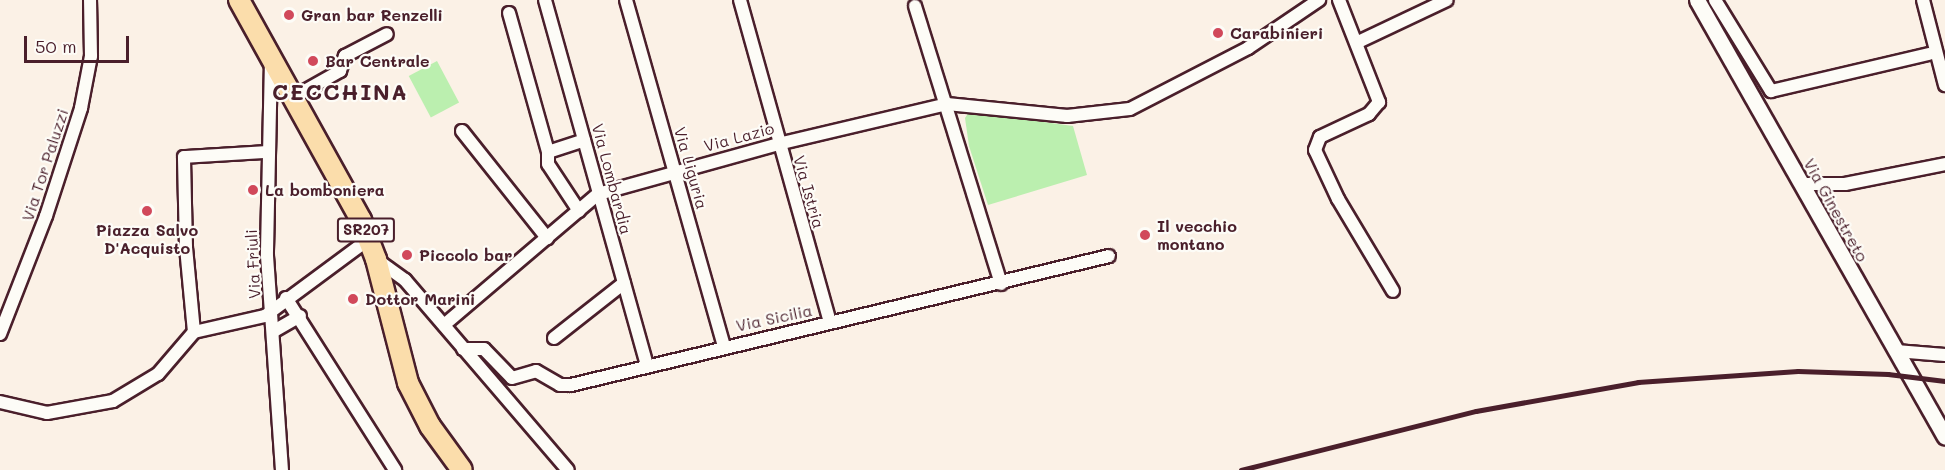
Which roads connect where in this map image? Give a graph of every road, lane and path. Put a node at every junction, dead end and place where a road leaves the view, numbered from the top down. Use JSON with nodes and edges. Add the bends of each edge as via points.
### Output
{"nodes":[{"id":1,"x":90,"y":0,"type":"edge"},
{"id":2,"x":239,"y":0,"type":"edge"},
{"id":3,"x":545,"y":0,"type":"edge"},
{"id":4,"x":626,"y":0,"type":"edge"},
{"id":5,"x":740,"y":0,"type":"edge"},
{"id":6,"x":1319,"y":0,"type":"edge"},
{"id":7,"x":1339,"y":0,"type":"edge"},
{"id":8,"x":1447,"y":0,"type":"edge"},
{"id":9,"x":1697,"y":0,"type":"edge"},
{"id":10,"x":1715,"y":0,"type":"edge"},
{"id":11,"x":1923,"y":0,"type":"edge"},
{"id":12,"x":915,"y":6,"type":"dead end"},
{"id":13,"x":508,"y":14,"type":"dead end"},
{"id":14,"x":387,"y":34,"type":"dead end"},
{"id":15,"x":1358,"y":42,"type":"junction"},
{"id":16,"x":1929,"y":54,"type":"dead end"},
{"id":17,"x":271,"y":56,"type":"junction"},
{"id":18,"x":1945,"y":85,"type":"edge"},
{"id":19,"x":294,"y":97,"type":"junction"},
{"id":20,"x":947,"y":104,"type":"junction"},
{"id":21,"x":462,"y":131,"type":"dead end"},
{"id":22,"x":584,"y":140,"type":"junction"},
{"id":23,"x":778,"y":144,"type":"junction"},
{"id":24,"x":266,"y":152,"type":"junction"},
{"id":25,"x":548,"y":152,"type":"junction"},
{"id":26,"x":1945,"y":164,"type":"edge"},
{"id":27,"x":674,"y":171,"type":"junction"},
{"id":28,"x":1801,"y":184,"type":"junction"},
{"id":29,"x":598,"y":194,"type":"junction"},
{"id":30,"x":579,"y":212,"type":"junction"},
{"id":31,"x":547,"y":238,"type":"junction"},
{"id":32,"x":369,"y":239,"type":"junction"},
{"id":33,"x":1109,"y":256,"type":"dead end"},
{"id":34,"x":376,"y":259,"type":"junction"},
{"id":35,"x":624,"y":283,"type":"junction"},
{"id":36,"x":1001,"y":284,"type":"junction"},
{"id":37,"x":1393,"y":291,"type":"dead end"},
{"id":38,"x":286,"y":298,"type":"junction"},
{"id":39,"x":272,"y":311,"type":"junction"},
{"id":40,"x":300,"y":316,"type":"junction"},
{"id":41,"x":830,"y":323,"type":"junction"},
{"id":42,"x":444,"y":326,"type":"junction"},
{"id":43,"x":274,"y":331,"type":"junction"},
{"id":44,"x":194,"y":332,"type":"junction"},
{"id":45,"x":0,"y":333,"type":"edge"},
{"id":46,"x":554,"y":338,"type":"dead end"},
{"id":47,"x":724,"y":346,"type":"junction"},
{"id":48,"x":463,"y":348,"type":"junction"},
{"id":49,"x":1896,"y":351,"type":"junction"},
{"id":50,"x":1945,"y":355,"type":"edge"},
{"id":51,"x":647,"y":366,"type":"junction"},
{"id":52,"x":0,"y":402,"type":"edge"},
{"id":53,"x":1945,"y":437,"type":"edge"},
{"id":54,"x":282,"y":470,"type":"edge"},
{"id":55,"x":395,"y":470,"type":"edge"},
{"id":56,"x":462,"y":470,"type":"edge"},
{"id":57,"x":568,"y":470,"type":"edge"}],
"edges":[{"from":1,"to":45,"type":"street","name":"Via Tor Paluzzi","via":[[91,56],[81,108],[46,216]]},
{"from":2,"to":17,"type":"main road","number":"SR207"},
{"from":3,"to":22,"type":"street","name":"Via Lombardia"},
{"from":4,"to":27,"type":"street","name":"Via Liguria"},
{"from":5,"to":23,"type":"street","name":"Via Istria"},
{"from":6,"to":20,"type":"street","name":"Via Lazio","via":[[1261,40],[1149,102],[1091,115]]},
{"from":7,"to":15,"type":"street"},
{"from":8,"to":15,"type":"street"},
{"from":9,"to":28,"type":"street","name":"Via Ginestreto"},
{"from":10,"to":16,"type":"street","via":[[1771,91]]},
{"from":11,"to":18,"type":"street"},
{"from":12,"to":20,"type":"street"},
{"from":13,"to":25,"type":"street"},
{"from":14,"to":19,"type":"street","via":[[345,56],[340,71]]},
{"from":15,"to":37,"type":"street","via":[[1379,94],[1378,106],[1367,116],[1320,137],[1315,150],[1338,199]]},
{"from":17,"to":19,"type":"main road","number":"SR207"},
{"from":17,"to":24,"type":"street","name":"Via Friuli"},
{"from":19,"to":32,"type":"main road","number":"SR207"},
{"from":20,"to":23,"type":"street","name":"Via Lazio"},
{"from":20,"to":36,"type":"street"},
{"from":21,"to":31,"type":"street"},
{"from":22,"to":25,"type":"street"},
{"from":22,"to":29,"type":"street","name":"Via Lombardia"},
{"from":23,"to":27,"type":"street","name":"Via Lazio"},
{"from":23,"to":41,"type":"street","name":"Via Istria"},
{"from":24,"to":39,"type":"street","name":"Via Friuli","via":[[267,268]]},
{"from":24,"to":44,"type":"street","via":[[184,157],[186,248]]},
{"from":25,"to":30,"type":"street","via":[[549,164]]},
{"from":26,"to":28,"type":"street","via":[[1845,184]]},
{"from":27,"to":29,"type":"street","name":"Via Lazio"},
{"from":27,"to":47,"type":"street","name":"Via Liguria"},
{"from":28,"to":49,"type":"street","name":"Via Ginestreto"},
{"from":29,"to":30,"type":"street","name":"Via Lazio"},
{"from":29,"to":35,"type":"street","name":"Via Lombardia"},
{"from":30,"to":31,"type":"street","name":"Via Lazio"},
{"from":31,"to":42,"type":"street","name":"Via Lazio"},
{"from":32,"to":34,"type":"main road","number":"SR207"},
{"from":32,"to":38,"type":"street"},
{"from":33,"to":36,"type":"street","name":"Via Sicilia"},
{"from":34,"to":42,"type":"street","via":[[400,275]]},
{"from":34,"to":56,"type":"main road","number":"SR207","via":[[408,383],[430,426]]},
{"from":35,"to":46,"type":"street"},
{"from":35,"to":51,"type":"street","name":"Via Lombardia"},
{"from":36,"to":41,"type":"street","name":"Via Sicilia"},
{"from":38,"to":39,"type":"street"},
{"from":38,"to":40,"type":"street"},
{"from":39,"to":43,"type":"street","name":"Via Friuli"},
{"from":39,"to":44,"type":"street","via":[[249,322]]},
{"from":40,"to":43,"type":"street"},
{"from":40,"to":55,"type":"street"},
{"from":41,"to":47,"type":"street","name":"Via Sicilia"},
{"from":42,"to":48,"type":"street"},
{"from":43,"to":54,"type":"street","name":"Via Friuli"},
{"from":44,"to":52,"type":"street","via":[[158,374],[113,401],[47,413]]},
{"from":47,"to":51,"type":"street","name":"Via Sicilia"},
{"from":48,"to":51,"type":"street","name":"Via Sicilia","via":[[484,349],[512,378],[536,371],[565,386]]},
{"from":48,"to":57,"type":"street"},
{"from":49,"to":50,"type":"street"},
{"from":49,"to":53,"type":"street","name":"Via Ginestreto"}]}
